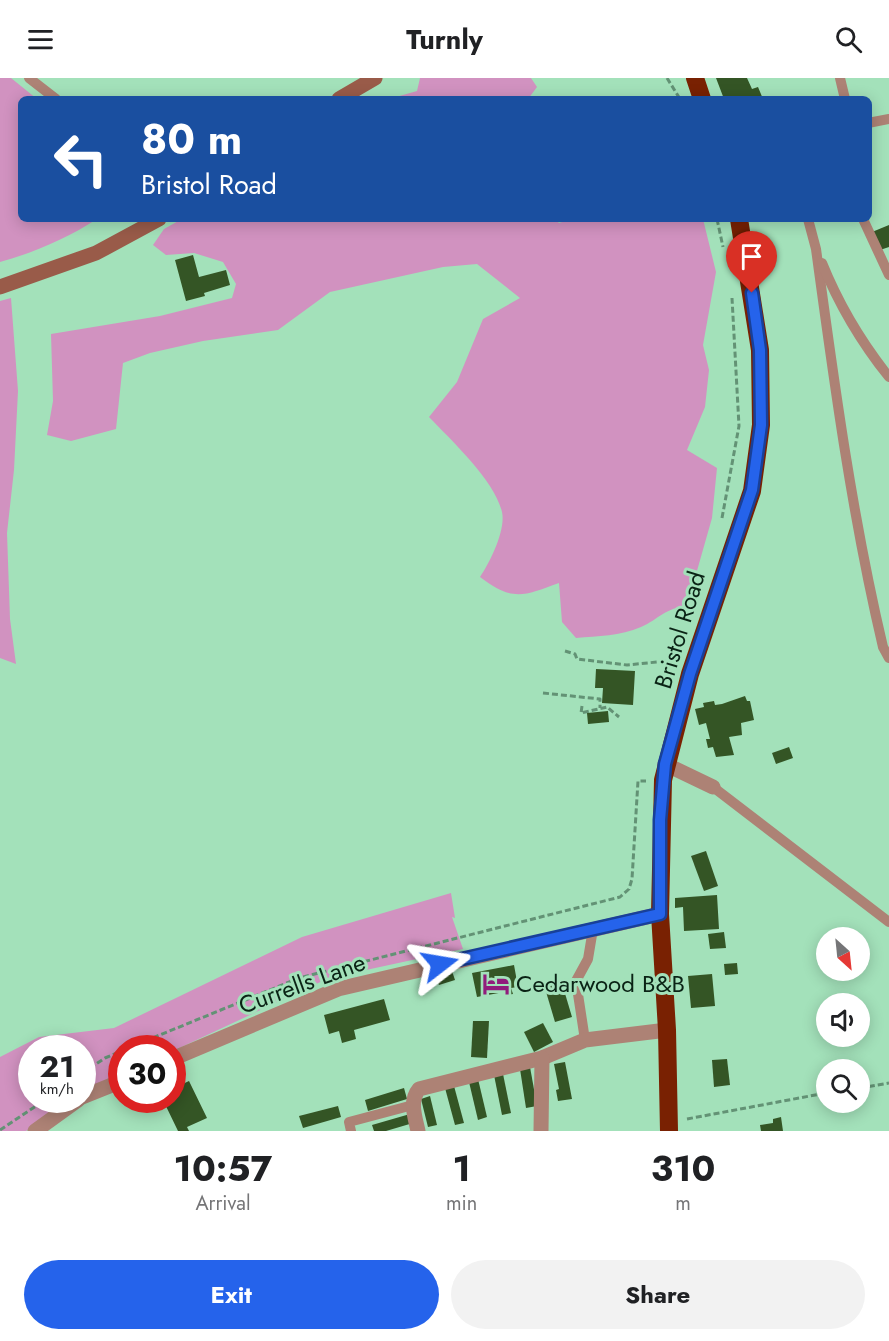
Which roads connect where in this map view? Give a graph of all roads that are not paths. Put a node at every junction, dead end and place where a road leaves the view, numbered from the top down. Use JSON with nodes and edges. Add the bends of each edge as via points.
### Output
{"nodes":[{"id":1,"x":29,"y":78,"type":"edge"},
{"id":2,"x":375,"y":78,"type":"edge"},
{"id":3,"x":695,"y":78,"type":"edge"},
{"id":4,"x":840,"y":78,"type":"edge"},
{"id":5,"x":52,"y":96,"type":"edge"},
{"id":6,"x":344,"y":96,"type":"edge"},
{"id":7,"x":701,"y":96,"type":"edge"},
{"id":8,"x":844,"y":96,"type":"edge"},
{"id":9,"x":889,"y":119,"type":"edge"},
{"id":10,"x":872,"y":122,"type":"edge"},
{"id":11,"x":153,"y":222,"type":"edge"},
{"id":12,"x":739,"y":222,"type":"edge"},
{"id":13,"x":809,"y":222,"type":"edge"},
{"id":14,"x":864,"y":222,"type":"edge"},
{"id":15,"x":816,"y":249,"type":"junction"},
{"id":16,"x":889,"y":275,"type":"edge"},
{"id":17,"x":0,"y":287,"type":"edge"},
{"id":18,"x":889,"y":377,"type":"edge"},
{"id":19,"x":889,"y":658,"type":"edge"},
{"id":20,"x":656,"y":774,"type":"junction"},
{"id":21,"x":713,"y":788,"type":"joint"},
{"id":22,"x":660,"y":914,"type":"junction"},
{"id":23,"x":889,"y":922,"type":"edge"},
{"id":24,"x":597,"y":927,"type":"junction"},
{"id":25,"x":667,"y":1030,"type":"junction"},
{"id":26,"x":585,"y":1040,"type":"junction"},
{"id":27,"x":186,"y":1053,"type":"edge"},
{"id":28,"x":542,"y":1058,"type":"junction"},
{"id":29,"x":413,"y":1105,"type":"junction"},
{"id":30,"x":60,"y":1113,"type":"edge"},
{"id":31,"x":669,"y":1126,"type":"edge"},
{"id":32,"x":35,"y":1131,"type":"edge"},
{"id":33,"x":351,"y":1131,"type":"edge"},
{"id":34,"x":418,"y":1131,"type":"edge"},
{"id":35,"x":541,"y":1131,"type":"edge"}],
"edges":[{"from":1,"to":5,"type":"lane"},
{"from":2,"to":6,"type":"street"},
{"from":3,"to":7,"type":"highway"},
{"from":4,"to":8,"type":"lane"},
{"from":9,"to":10,"type":"lane"},
{"from":11,"to":17,"type":"street","via":[[96,253]]},
{"from":12,"to":20,"type":"highway","name":"Bristol Road","via":[[760,350],[761,425],[752,490]]},
{"from":13,"to":15,"type":"lane"},
{"from":14,"to":16,"type":"lane"},
{"from":15,"to":18,"type":"lane","via":[[834,293],[866,348]]},
{"from":15,"to":19,"type":"lane","via":[[865,571]]},
{"from":20,"to":21,"type":"street"},
{"from":20,"to":22,"type":"highway","name":"Bristol Road"},
{"from":21,"to":23,"type":"lane"},
{"from":22,"to":24,"type":"street","name":"Currells Lane"},
{"from":22,"to":25,"type":"highway","name":"Bristol Road"},
{"from":24,"to":26,"type":"lane","via":[[588,959],[576,981]]},
{"from":24,"to":27,"type":"street","name":"Currells Lane","via":[[338,989]]},
{"from":25,"to":26,"type":"street"},
{"from":25,"to":31,"type":"highway","name":"Bristol Road"},
{"from":26,"to":28,"type":"street"},
{"from":28,"to":29,"type":"street","via":[[418,1089]]},
{"from":28,"to":35,"type":"street"},
{"from":29,"to":33,"type":"lane","via":[[349,1122]]},
{"from":29,"to":34,"type":"street"},
{"from":30,"to":32,"type":"street"}]}
